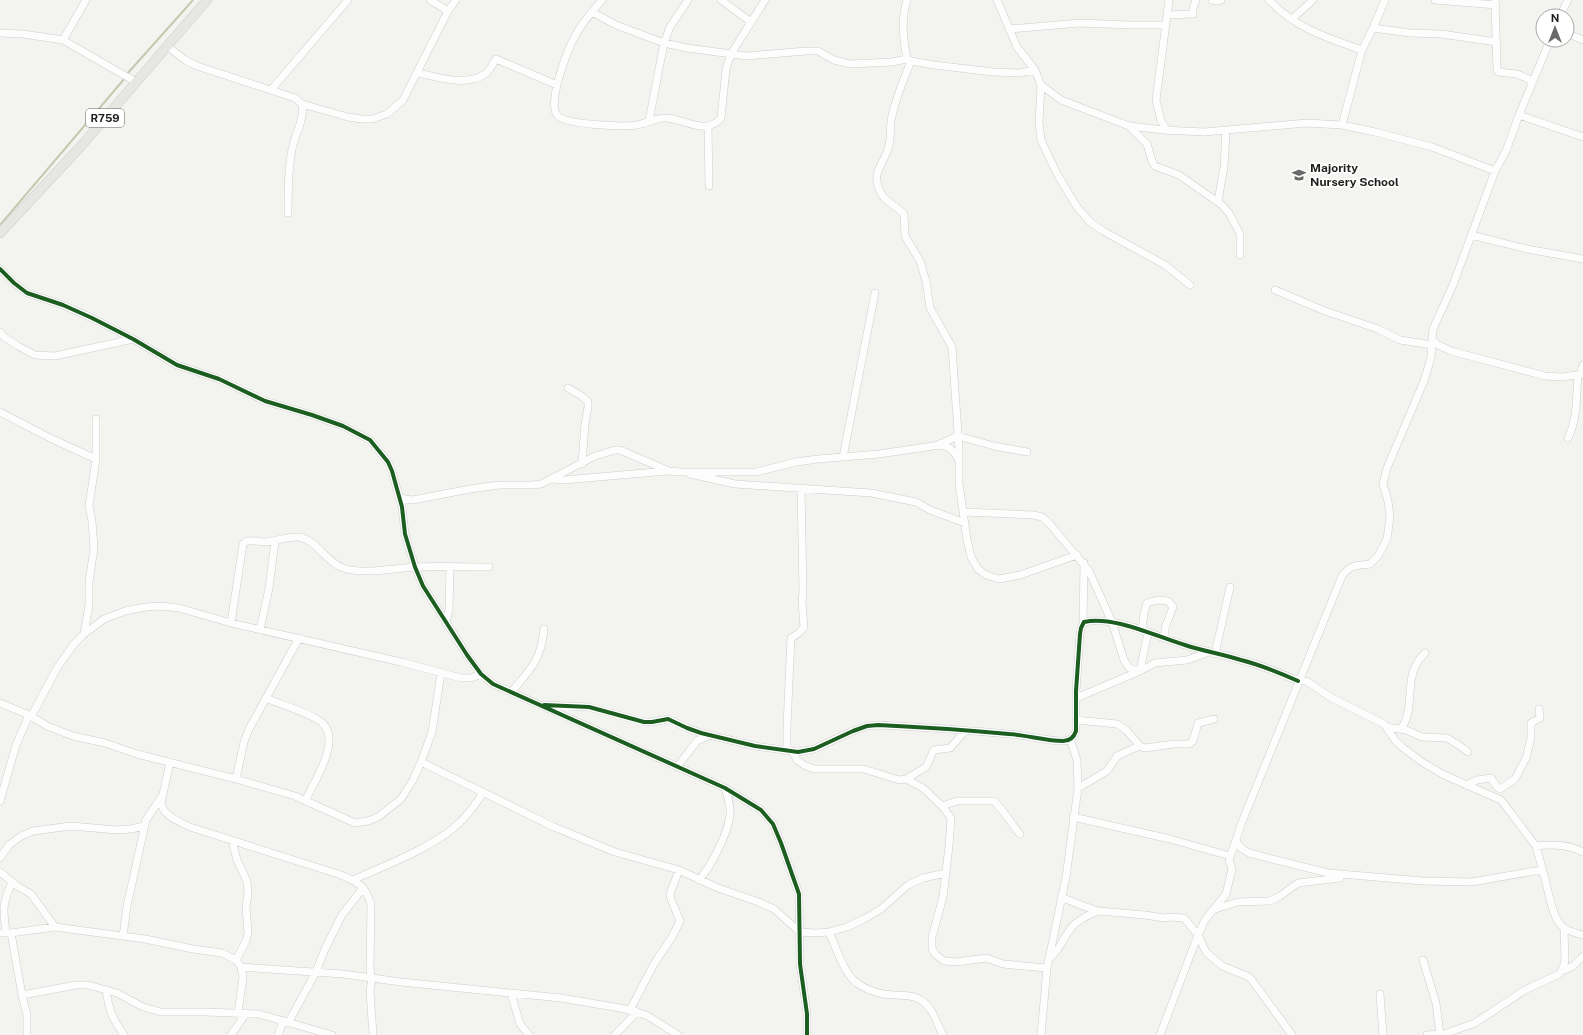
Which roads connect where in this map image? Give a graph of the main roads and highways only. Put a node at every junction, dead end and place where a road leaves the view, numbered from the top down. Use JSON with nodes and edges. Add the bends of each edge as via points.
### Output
{"nodes":[{"id":1,"x":204,"y":1,"type":"edge"},
{"id":2,"x":0,"y":234,"type":"edge"}],
"edges":[{"from":1,"to":2,"type":"main road","number":"R759","via":[[82,144]]}]}
